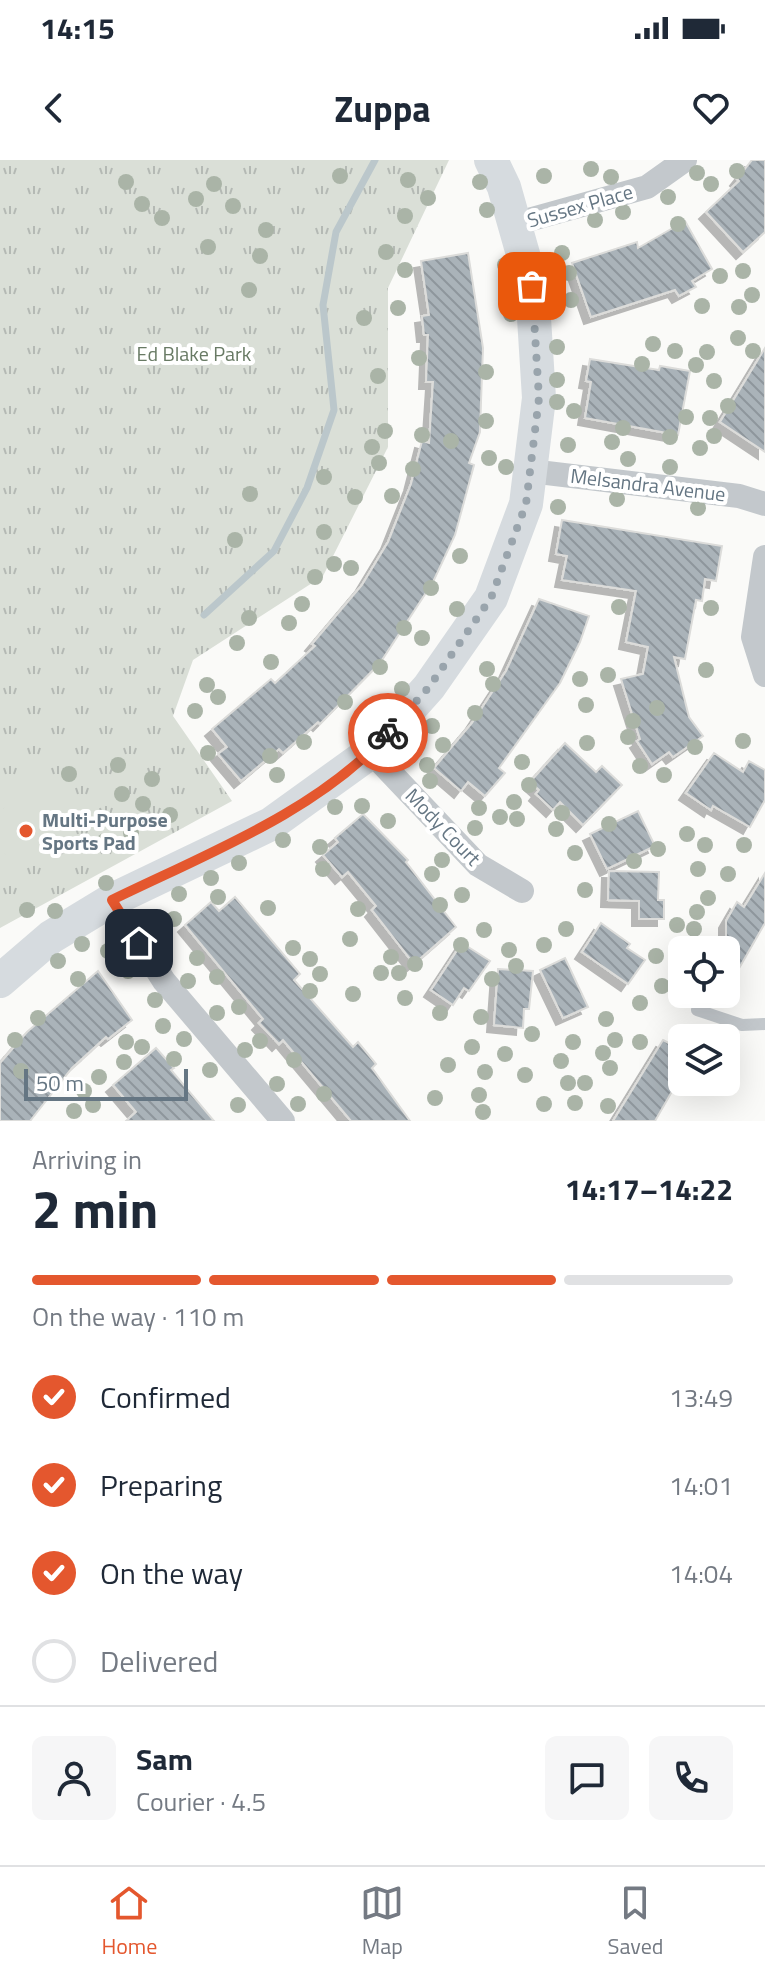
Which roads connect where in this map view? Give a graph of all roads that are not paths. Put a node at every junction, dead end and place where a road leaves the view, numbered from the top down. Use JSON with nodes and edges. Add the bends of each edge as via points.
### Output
{"nodes":[{"id":1,"x":491,"y":160,"type":"edge"},
{"id":2,"x":685,"y":160,"type":"edge"},
{"id":3,"x":514,"y":224,"type":"junction"},
{"id":4,"x":530,"y":471,"type":"junction"},
{"id":5,"x":765,"y":504,"type":"edge"},
{"id":6,"x":765,"y":557,"type":"edge"},
{"id":7,"x":765,"y":675,"type":"edge"},
{"id":8,"x":371,"y":752,"type":"junction"},
{"id":9,"x":522,"y":891,"type":"dead end"},
{"id":10,"x":112,"y":900,"type":"junction"},
{"id":11,"x":0,"y":981,"type":"edge"},
{"id":12,"x":697,"y":1010,"type":"dead end"},
{"id":13,"x":765,"y":1024,"type":"edge"},
{"id":14,"x":283,"y":1121,"type":"edge"}],
"edges":[{"from":1,"to":3,"type":"street"},
{"from":2,"to":3,"type":"street","name":"Sussex Place","via":[[647,187]]},
{"from":3,"to":4,"type":"street","via":[[532,286],[539,398]]},
{"from":4,"to":5,"type":"street","name":"Melsandra Avenue","via":[[739,496]]},
{"from":4,"to":8,"type":"street","via":[[526,504],[491,598],[429,687]]},
{"from":6,"to":7,"type":"street","via":[[753,637]]},
{"from":8,"to":9,"type":"street","name":"Mody Court","via":[[478,865]]},
{"from":8,"to":10,"type":"street","via":[[271,824]]},
{"from":10,"to":11,"type":"street","via":[[51,937]]},
{"from":10,"to":14,"type":"street","via":[[164,981]]},
{"from":12,"to":13,"type":"lane","via":[[742,1025]]}]}
